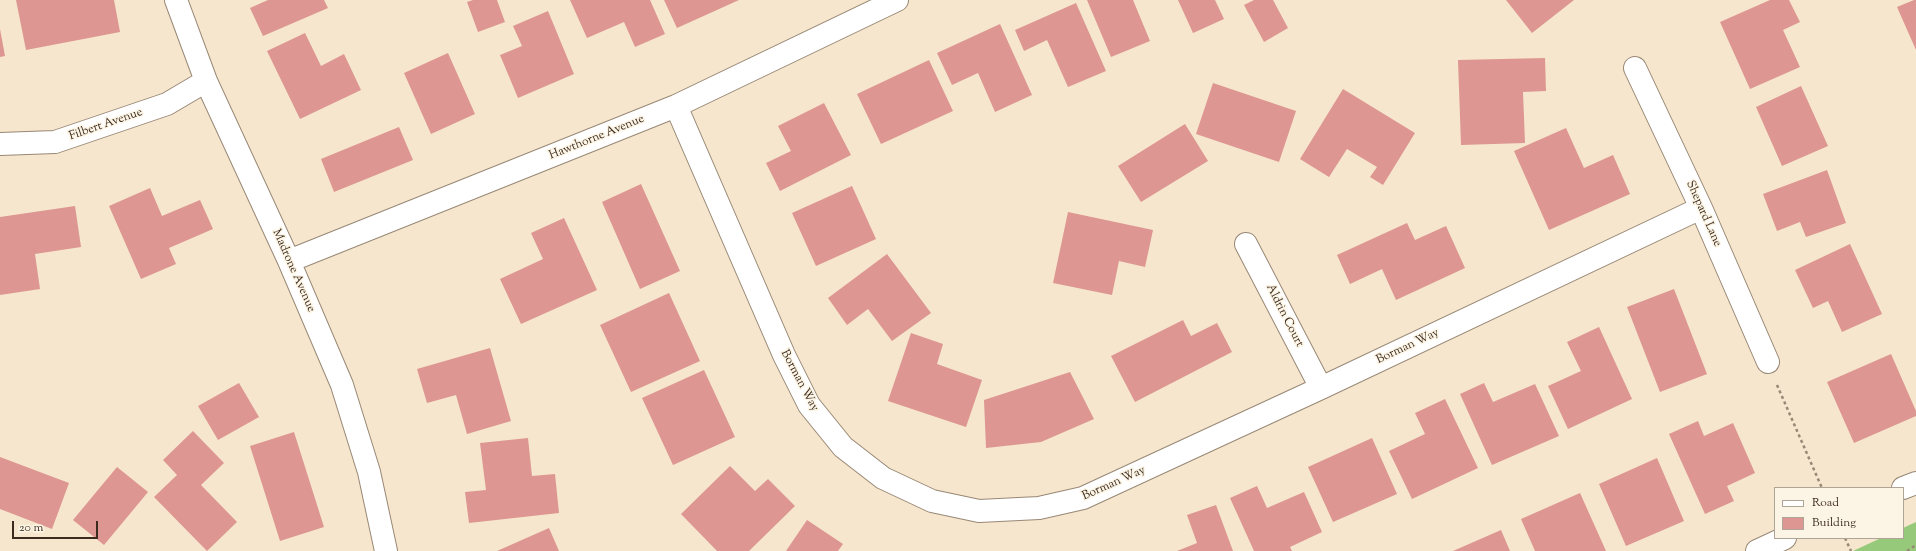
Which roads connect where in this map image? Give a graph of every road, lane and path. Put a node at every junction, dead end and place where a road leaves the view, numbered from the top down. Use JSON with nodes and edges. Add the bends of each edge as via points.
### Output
{"nodes":[{"id":1,"x":176,"y":0,"type":"edge"},
{"id":2,"x":897,"y":0,"type":"edge"},
{"id":3,"x":1635,"y":68,"type":"dead end"},
{"id":4,"x":206,"y":81,"type":"junction"},
{"id":5,"x":676,"y":106,"type":"junction"},
{"id":6,"x":0,"y":144,"type":"edge"},
{"id":7,"x":1701,"y":208,"type":"junction"},
{"id":8,"x":1246,"y":244,"type":"dead end"},
{"id":9,"x":290,"y":261,"type":"junction"},
{"id":10,"x":1768,"y":362,"type":"joint"},
{"id":11,"x":1321,"y":388,"type":"junction"},
{"id":12,"x":1916,"y":483,"type":"edge"},
{"id":13,"x":1822,"y":487,"type":"edge"},
{"id":14,"x":1904,"y":488,"type":"edge"},
{"id":15,"x":1783,"y":539,"type":"edge"},
{"id":16,"x":1845,"y":539,"type":"edge"},
{"id":17,"x":1916,"y":545,"type":"edge"},
{"id":18,"x":386,"y":551,"type":"edge"},
{"id":19,"x":1757,"y":551,"type":"edge"},
{"id":20,"x":1851,"y":551,"type":"edge"},
{"id":21,"x":1907,"y":551,"type":"edge"}],
"edges":[{"from":1,"to":4,"type":"street","name":"Madrone Avenue"},
{"from":2,"to":5,"type":"street","name":"Hawthorne Avenue"},
{"from":3,"to":7,"type":"street","name":"Shepard Lane"},
{"from":4,"to":6,"type":"street","name":"Filbert Avenue","via":[[167,104],[55,142]]},
{"from":4,"to":9,"type":"street","name":"Madrone Avenue"},
{"from":5,"to":9,"type":"street","name":"Hawthorne Avenue"},
{"from":5,"to":11,"type":"street","name":"Borman Way","via":[[784,355],[809,405],[843,447],[883,478],[932,501],[978,511],[1040,508],[1083,498]]},
{"from":7,"to":10,"type":"street","name":"Shepard Lane"},
{"from":7,"to":11,"type":"street","name":"Borman Way"},
{"from":8,"to":11,"type":"street","name":"Aldrin Court"},
{"from":9,"to":18,"type":"street","name":"Madrone Avenue","via":[[342,385],[369,472]]},
{"from":10,"to":13,"type":"path"},
{"from":12,"to":14,"type":"street"},
{"from":15,"to":19,"type":"street"},
{"from":16,"to":20,"type":"path"},
{"from":17,"to":21,"type":"path"}]}
